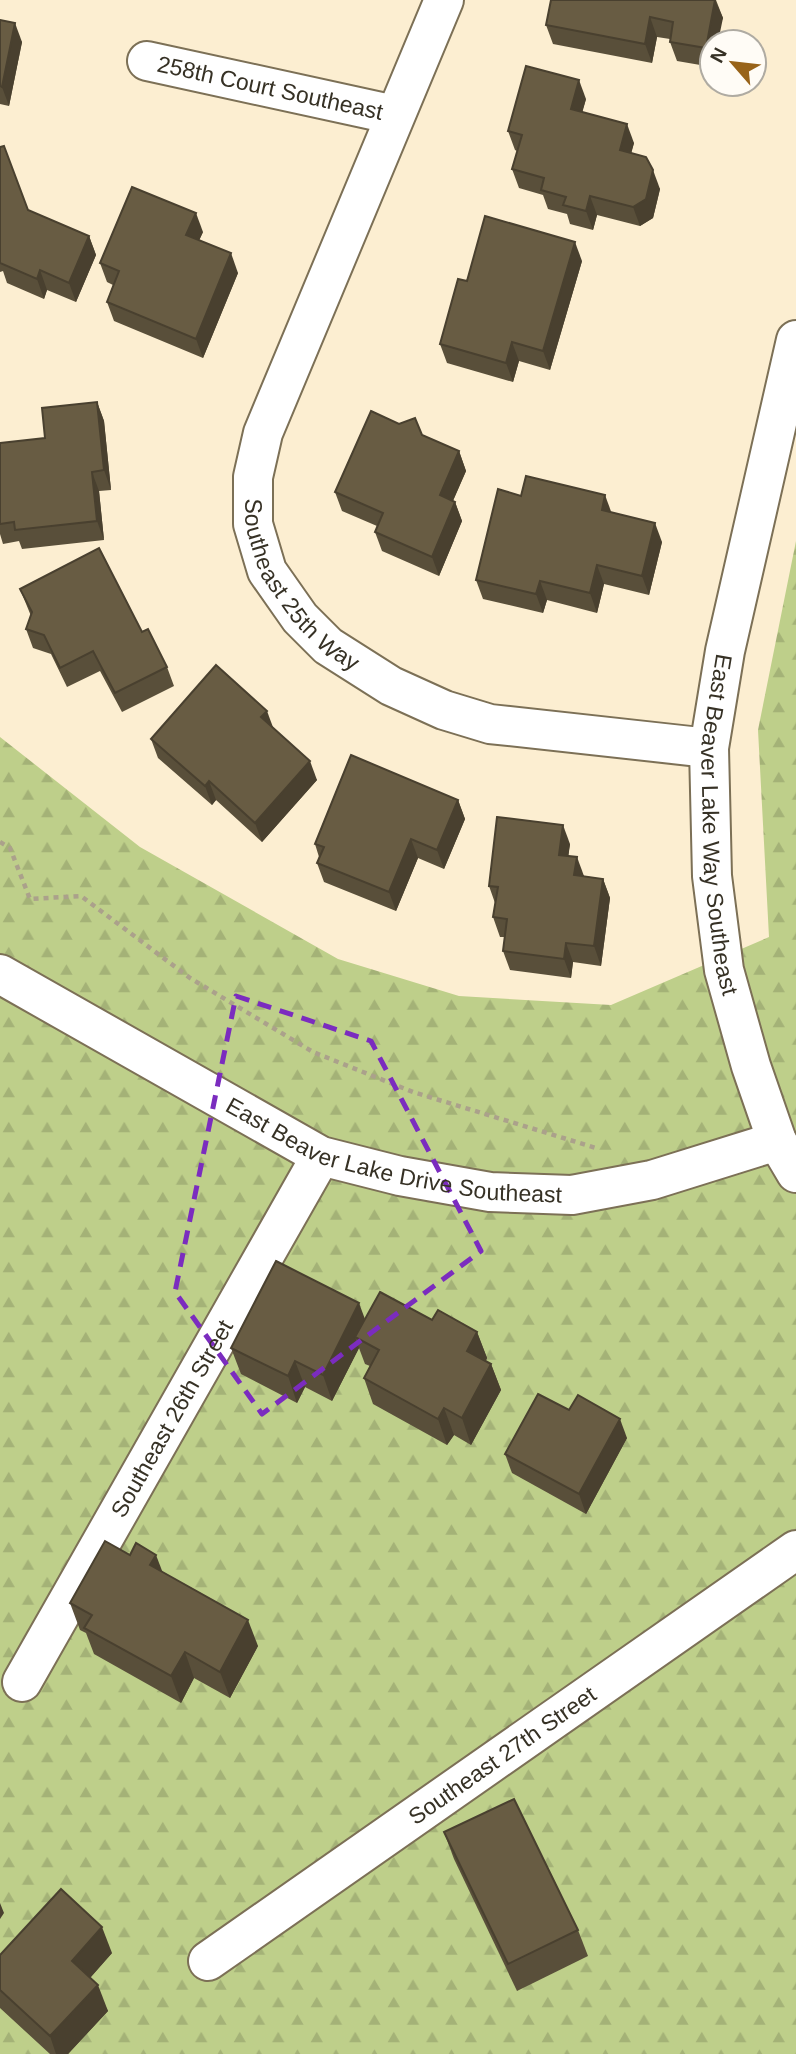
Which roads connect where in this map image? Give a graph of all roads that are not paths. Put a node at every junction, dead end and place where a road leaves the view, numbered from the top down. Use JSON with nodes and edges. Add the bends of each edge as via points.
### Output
{"nodes":[{"id":1,"x":444,"y":0,"type":"edge"},
{"id":2,"x":147,"y":61,"type":"dead end"},
{"id":3,"x":395,"y":115,"type":"junction"},
{"id":4,"x":796,"y":340,"type":"edge"},
{"id":5,"x":709,"y":748,"type":"junction"},
{"id":6,"x":0,"y":974,"type":"edge"},
{"id":7,"x":777,"y":1141,"type":"junction"},
{"id":8,"x":321,"y":1156,"type":"junction"},
{"id":9,"x":796,"y":1173,"type":"edge"},
{"id":10,"x":796,"y":1550,"type":"edge"},
{"id":11,"x":23,"y":1682,"type":"dead end"},
{"id":12,"x":208,"y":1961,"type":"dead end"}],
"edges":[{"from":1,"to":3,"type":"street","name":"Southeast 25th Way"},
{"from":2,"to":3,"type":"street","name":"258th Court Southeast"},
{"from":3,"to":5,"type":"street","name":"Southeast 25th Way","via":[[263,433],[253,477],[253,524],[267,571],[300,618],[328,646],[391,686],[444,710],[490,724]]},
{"from":4,"to":5,"type":"street","name":"East Beaver Lake Way Southeast","via":[[725,650]]},
{"from":5,"to":7,"type":"street","name":"East Beaver Lake Way Southeast","via":[[712,876],[724,970]]},
{"from":6,"to":8,"type":"street","name":"East Beaver Lake Drive Southeast"},
{"from":7,"to":8,"type":"street","name":"East Beaver Lake Drive Southeast","via":[[652,1180],[572,1195],[490,1192]]},
{"from":7,"to":9,"type":"street"},
{"from":8,"to":11,"type":"street","name":"Southeast 26th Street"},
{"from":10,"to":12,"type":"street","name":"Southeast 27th Street"}]}
